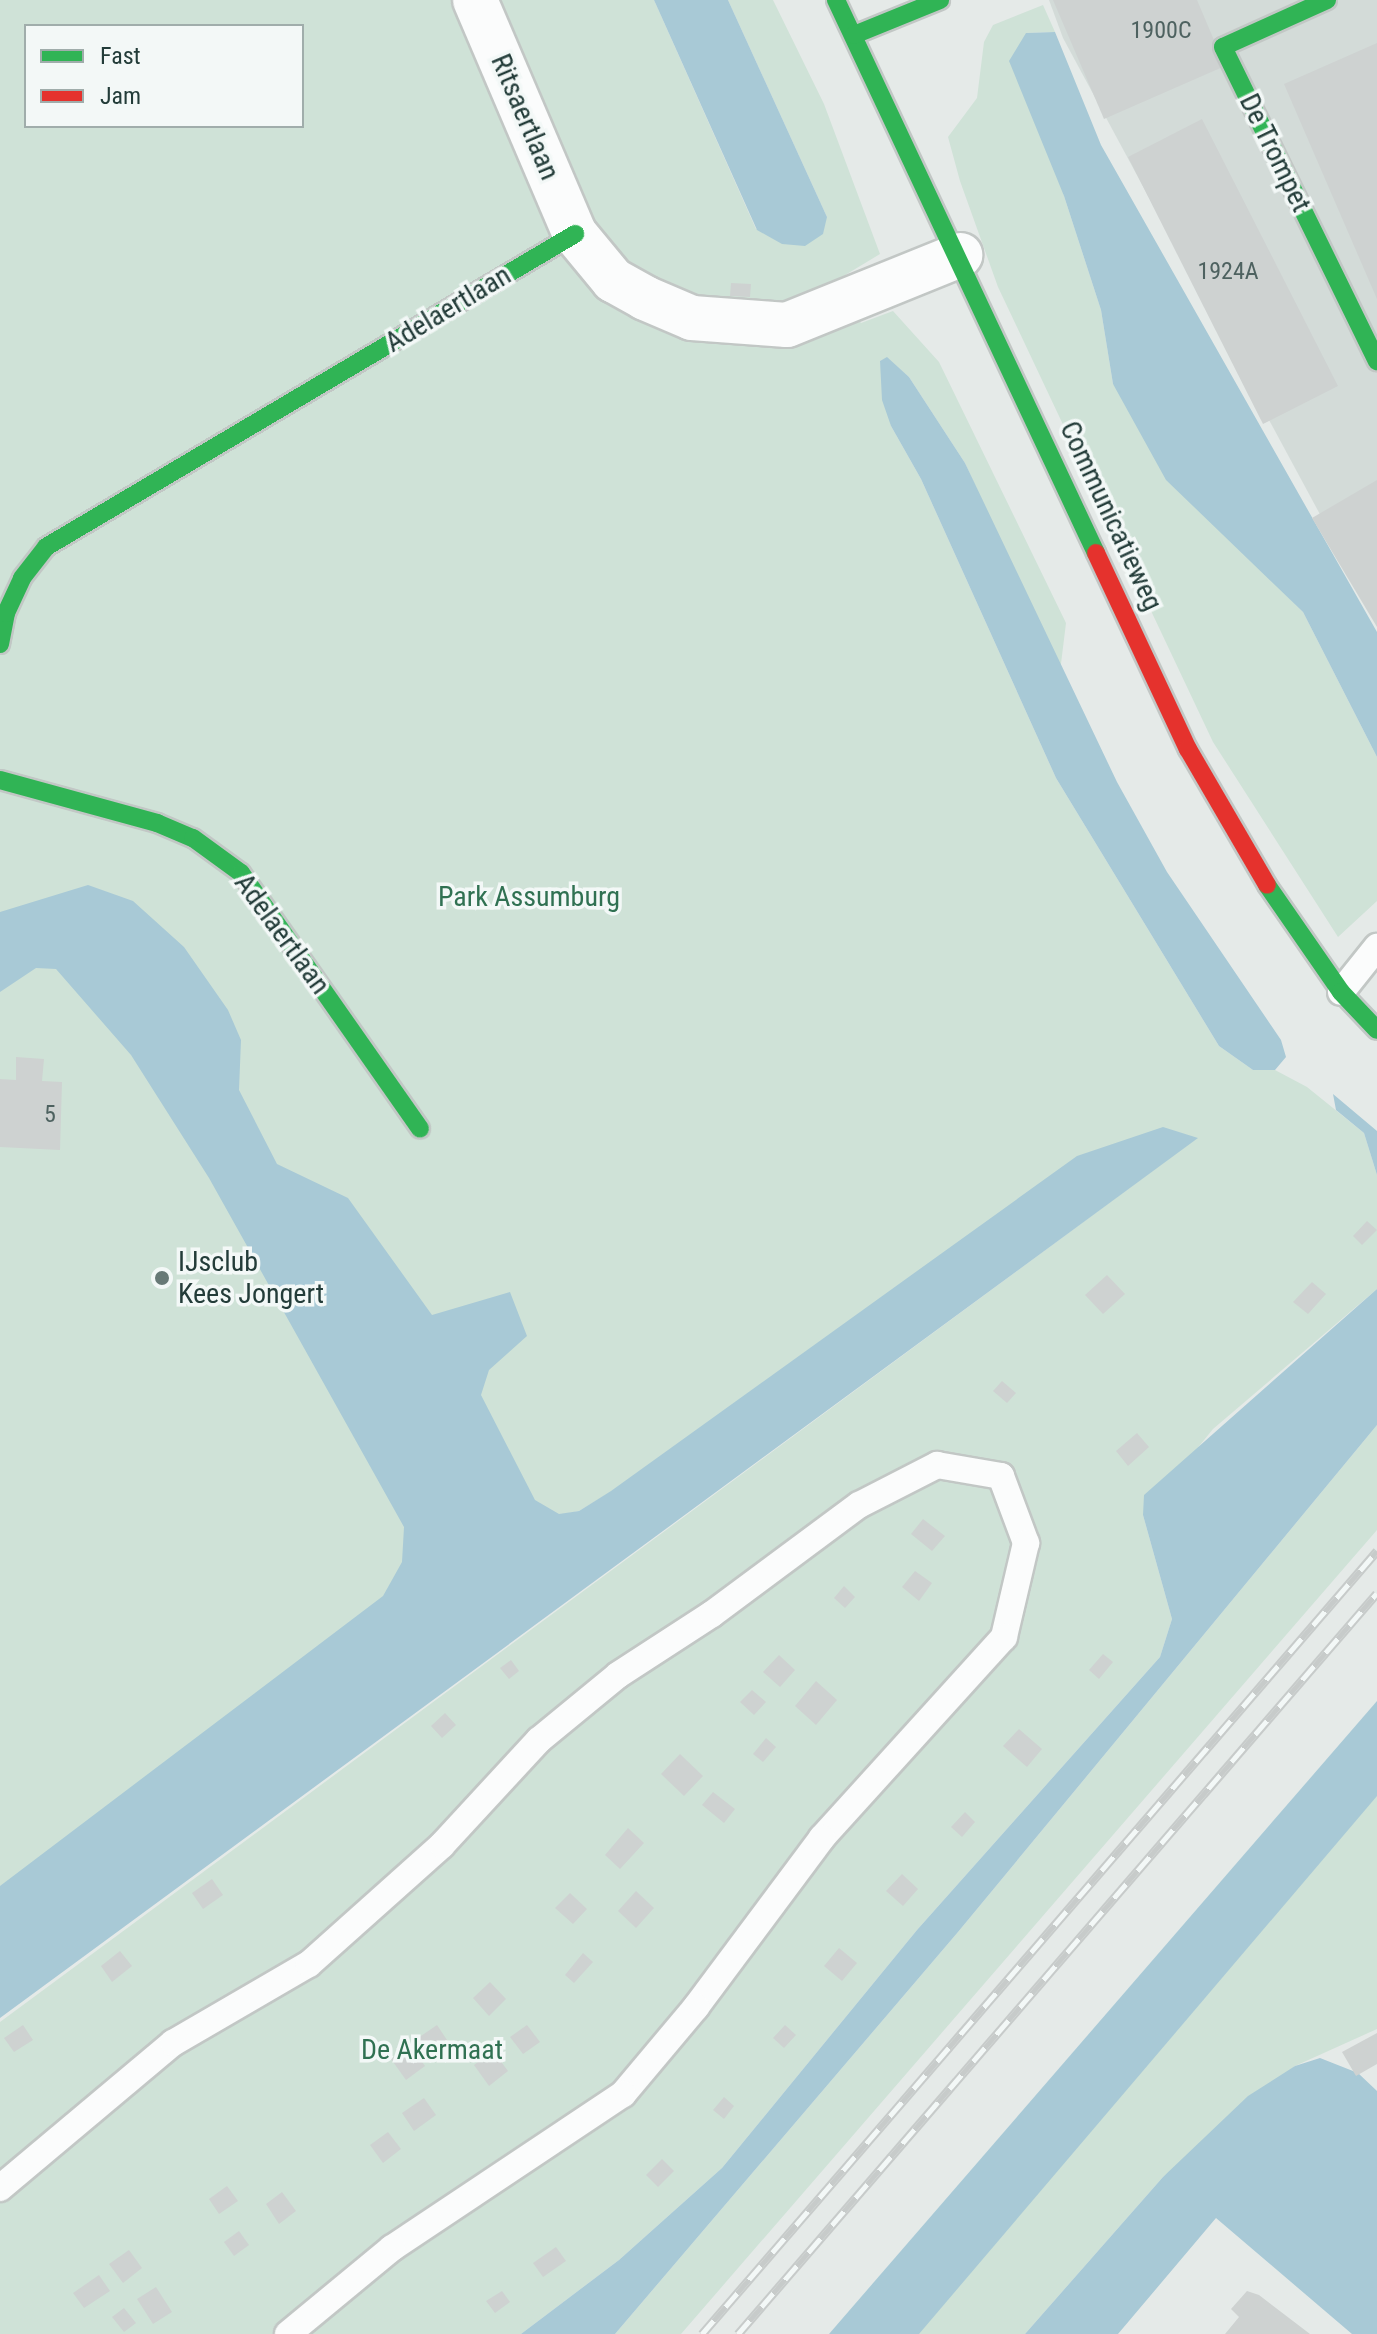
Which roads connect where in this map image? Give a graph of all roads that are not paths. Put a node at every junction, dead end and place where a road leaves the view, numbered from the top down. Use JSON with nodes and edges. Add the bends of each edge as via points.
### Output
{"nodes":[{"id":1,"x":475,"y":0,"type":"edge"},
{"id":2,"x":836,"y":0,"type":"edge"},
{"id":3,"x":940,"y":0,"type":"edge"},
{"id":4,"x":1327,"y":0,"type":"edge"},
{"id":5,"x":854,"y":35,"type":"junction"},
{"id":6,"x":575,"y":234,"type":"junction"},
{"id":7,"x":960,"y":255,"type":"junction"},
{"id":8,"x":1377,"y":361,"type":"edge"},
{"id":9,"x":0,"y":644,"type":"edge"},
{"id":10,"x":0,"y":780,"type":"edge"},
{"id":11,"x":1377,"y":947,"type":"edge"},
{"id":12,"x":1341,"y":992,"type":"junction"},
{"id":13,"x":1377,"y":1030,"type":"edge"},
{"id":14,"x":420,"y":1129,"type":"dead end"},
{"id":15,"x":0,"y":2188,"type":"edge"},
{"id":16,"x":288,"y":2334,"type":"edge"}],
"edges":[{"from":1,"to":6,"type":"street","name":"Ritsaertlaan"},
{"from":2,"to":5,"type":"street","name":"Communicatieweg"},
{"from":3,"to":5,"type":"street"},
{"from":4,"to":8,"type":"street","name":"De Trompet","via":[[1223,47]]},
{"from":5,"to":7,"type":"street","name":"Communicatieweg"},
{"from":6,"to":7,"type":"street","via":[[613,280],[645,298],[692,318],[739,324],[787,325]]},
{"from":6,"to":9,"type":"street","name":"Adelaertlaan","via":[[46,547],[22,578],[6,613]]},
{"from":7,"to":12,"type":"street","name":"Communicatieweg","via":[[1188,749],[1257,871]]},
{"from":10,"to":14,"type":"street","name":"Adelaertlaan","via":[[157,823],[193,838],[241,873]]},
{"from":11,"to":12,"type":"lane"},
{"from":12,"to":13,"type":"street","name":"Communicatieweg"},
{"from":15,"to":16,"type":"lane","via":[[173,2043],[309,1964],[442,1845],[539,1740],[618,1675],[712,1614],[859,1505],[937,1465],[1001,1476],[1026,1543],[1004,1637],[822,1838],[696,2007],[623,2094],[392,2248]]}]}
